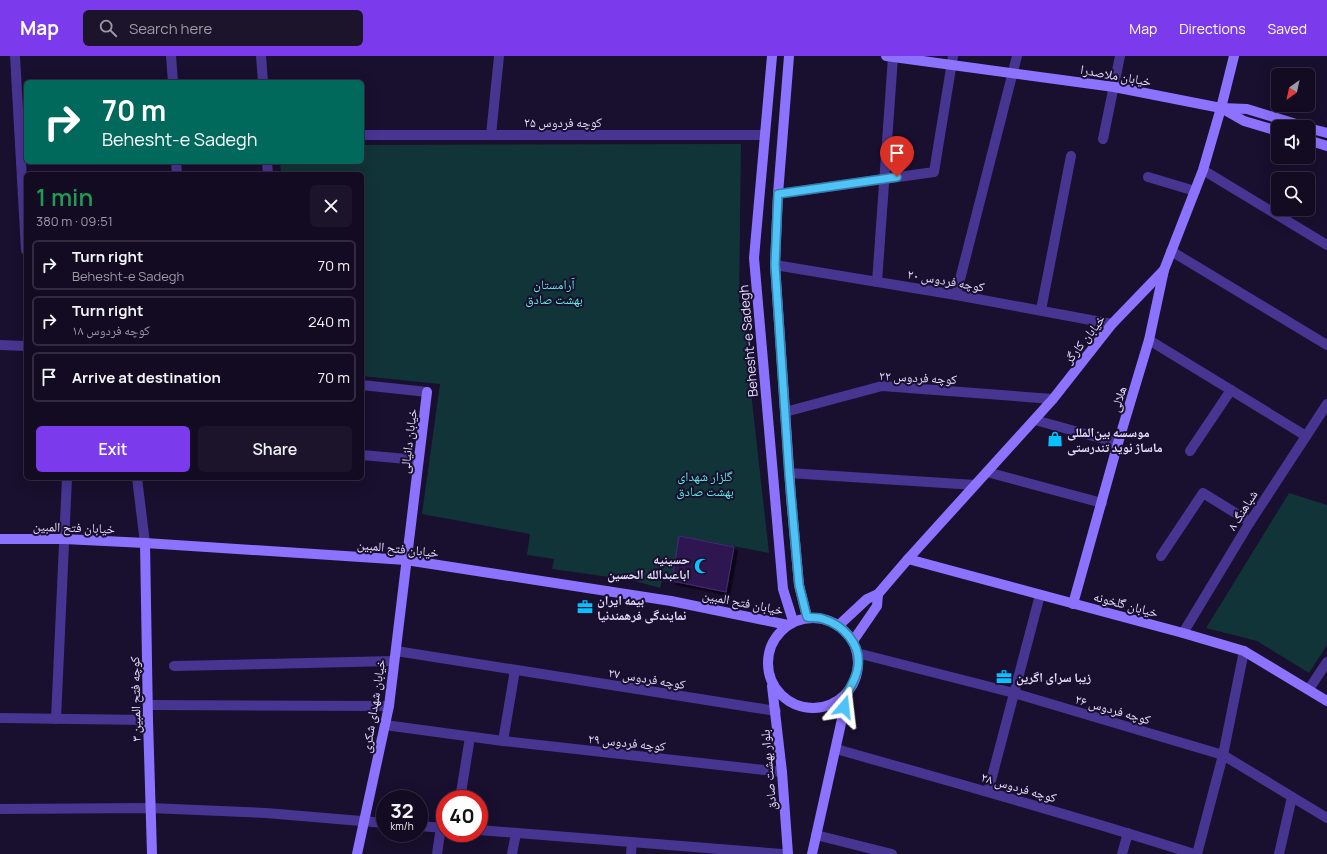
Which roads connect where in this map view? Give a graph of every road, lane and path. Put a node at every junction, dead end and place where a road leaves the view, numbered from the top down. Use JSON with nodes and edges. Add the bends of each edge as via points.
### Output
{"nodes":[{"id":1,"x":15,"y":56,"type":"edge"},
{"id":2,"x":171,"y":56,"type":"edge"},
{"id":3,"x":261,"y":56,"type":"edge"},
{"id":4,"x":499,"y":56,"type":"edge"},
{"id":5,"x":772,"y":56,"type":"edge"},
{"id":6,"x":789,"y":56,"type":"edge"},
{"id":7,"x":890,"y":56,"type":"edge"},
{"id":8,"x":1017,"y":56,"type":"edge"},
{"id":9,"x":1120,"y":56,"type":"edge"},
{"id":10,"x":1234,"y":56,"type":"edge"},
{"id":11,"x":952,"y":60,"type":"edge"},
{"id":12,"x":1014,"y":72,"type":"junction"},
{"id":13,"x":173,"y":80,"type":"edge"},
{"id":14,"x":263,"y":80,"type":"edge"},
{"id":15,"x":1114,"y":87,"type":"junction"},
{"id":16,"x":1221,"y":108,"type":"junction"},
{"id":17,"x":22,"y":118,"type":"edge"},
{"id":18,"x":1284,"y":120,"type":"edge"},
{"id":19,"x":1315,"y":129,"type":"edge"},
{"id":20,"x":1271,"y":130,"type":"edge"},
{"id":21,"x":1327,"y":133,"type":"edge"},
{"id":22,"x":364,"y":135,"type":"edge"},
{"id":23,"x":764,"y":135,"type":"junction"},
{"id":24,"x":491,"y":136,"type":"junction"},
{"id":25,"x":1103,"y":139,"type":"dead end"},
{"id":26,"x":1315,"y":142,"type":"edge"},
{"id":27,"x":1327,"y":146,"type":"edge"},
{"id":28,"x":1071,"y":156,"type":"dead end"},
{"id":29,"x":1203,"y":170,"type":"junction"},
{"id":30,"x":1148,"y":177,"type":"dead end"},
{"id":31,"x":885,"y":178,"type":"junction"},
{"id":32,"x":1195,"y":191,"type":"junction"},
{"id":33,"x":778,"y":194,"type":"junction"},
{"id":34,"x":24,"y":198,"type":"edge"},
{"id":35,"x":1327,"y":245,"type":"edge"},
{"id":36,"x":1172,"y":251,"type":"junction"},
{"id":37,"x":775,"y":265,"type":"junction"},
{"id":38,"x":1164,"y":270,"type":"junction"},
{"id":39,"x":877,"y":282,"type":"junction"},
{"id":40,"x":956,"y":295,"type":"junction"},
{"id":41,"x":1041,"y":310,"type":"junction"},
{"id":42,"x":1112,"y":324,"type":"junction"},
{"id":43,"x":1149,"y":340,"type":"junction"},
{"id":44,"x":0,"y":345,"type":"edge"},
{"id":45,"x":1327,"y":345,"type":"edge"},
{"id":46,"x":24,"y":346,"type":"edge"},
{"id":47,"x":364,"y":385,"type":"edge"},
{"id":48,"x":1230,"y":390,"type":"junction"},
{"id":49,"x":1053,"y":400,"type":"junction"},
{"id":50,"x":1327,"y":404,"type":"edge"},
{"id":51,"x":785,"y":412,"type":"junction"},
{"id":52,"x":1035,"y":420,"type":"junction"},
{"id":53,"x":1306,"y":436,"type":"junction"},
{"id":54,"x":1118,"y":443,"type":"junction"},
{"id":55,"x":1190,"y":451,"type":"dead end"},
{"id":56,"x":364,"y":455,"type":"edge"},
{"id":57,"x":418,"y":460,"type":"junction"},
{"id":58,"x":987,"y":472,"type":"junction"},
{"id":59,"x":789,"y":473,"type":"junction"},
{"id":60,"x":67,"y":480,"type":"edge"},
{"id":61,"x":138,"y":480,"type":"edge"},
{"id":62,"x":975,"y":485,"type":"junction"},
{"id":63,"x":1102,"y":503,"type":"junction"},
{"id":64,"x":1250,"y":522,"type":"junction"},
{"id":65,"x":0,"y":539,"type":"edge"},
{"id":66,"x":64,"y":540,"type":"junction"},
{"id":67,"x":145,"y":543,"type":"junction"},
{"id":68,"x":1162,"y":556,"type":"dead end"},
{"id":69,"x":908,"y":559,"type":"junction"},
{"id":70,"x":406,"y":560,"type":"junction"},
{"id":71,"x":878,"y":594,"type":"junction"},
{"id":72,"x":1040,"y":595,"type":"junction"},
{"id":73,"x":1073,"y":604,"type":"junction"},
{"id":74,"x":807,"y":617,"type":"junction"},
{"id":75,"x":791,"y":623,"type":"junction"},
{"id":76,"x":838,"y":626,"type":"junction"},
{"id":77,"x":1183,"y":633,"type":"junction"},
{"id":78,"x":853,"y":641,"type":"junction"},
{"id":79,"x":1244,"y":651,"type":"junction"},
{"id":80,"x":857,"y":653,"type":"junction"},
{"id":81,"x":395,"y":656,"type":"junction"},
{"id":82,"x":1327,"y":662,"type":"edge"},
{"id":83,"x":174,"y":666,"type":"dead end"},
{"id":84,"x":515,"y":670,"type":"junction"},
{"id":85,"x":772,"y":684,"type":"junction"},
{"id":86,"x":1309,"y":689,"type":"junction"},
{"id":87,"x":848,"y":692,"type":"junction"},
{"id":88,"x":1014,"y":694,"type":"junction"},
{"id":89,"x":1327,"y":701,"type":"edge"},
{"id":90,"x":148,"y":705,"type":"junction"},
{"id":91,"x":389,"y":706,"type":"junction"},
{"id":92,"x":776,"y":711,"type":"junction"},
{"id":93,"x":0,"y":718,"type":"edge"},
{"id":94,"x":56,"y":719,"type":"junction"},
{"id":95,"x":148,"y":720,"type":"junction"},
{"id":96,"x":385,"y":725,"type":"junction"},
{"id":97,"x":470,"y":737,"type":"junction"},
{"id":98,"x":502,"y":741,"type":"junction"},
{"id":99,"x":836,"y":749,"type":"junction"},
{"id":100,"x":1223,"y":754,"type":"junction"},
{"id":101,"x":782,"y":772,"type":"junction"},
{"id":102,"x":461,"y":790,"type":"edge"},
{"id":103,"x":988,"y":792,"type":"junction"},
{"id":104,"x":1292,"y":797,"type":"junction"},
{"id":105,"x":150,"y":808,"type":"junction"},
{"id":106,"x":0,"y":809,"type":"edge"},
{"id":107,"x":1327,"y":818,"type":"edge"},
{"id":108,"x":365,"y":821,"type":"junction"},
{"id":109,"x":376,"y":822,"type":"edge"},
{"id":110,"x":488,"y":831,"type":"edge"},
{"id":111,"x":1128,"y":832,"type":"junction"},
{"id":112,"x":516,"y":833,"type":"junction"},
{"id":113,"x":816,"y":834,"type":"junction"},
{"id":114,"x":440,"y":842,"type":"edge"},
{"id":115,"x":632,"y":842,"type":"junction"},
{"id":116,"x":152,"y":854,"type":"edge"},
{"id":117,"x":357,"y":854,"type":"edge"},
{"id":118,"x":437,"y":854,"type":"edge"},
{"id":119,"x":512,"y":854,"type":"edge"},
{"id":120,"x":631,"y":854,"type":"edge"},
{"id":121,"x":782,"y":854,"type":"edge"},
{"id":122,"x":788,"y":854,"type":"edge"},
{"id":123,"x":812,"y":854,"type":"edge"},
{"id":124,"x":892,"y":854,"type":"edge"},
{"id":125,"x":1122,"y":854,"type":"edge"},
{"id":126,"x":1195,"y":854,"type":"edge"},
{"id":127,"x":1279,"y":854,"type":"edge"}],
"edges":[{"from":1,"to":17,"type":"street"},
{"from":2,"to":13,"type":"street"},
{"from":3,"to":14,"type":"street"},
{"from":4,"to":24,"type":"street"},
{"from":5,"to":23,"type":"street","name":"Behesht-e Sadegh"},
{"from":6,"to":33,"type":"street"},
{"from":7,"to":11,"type":"street","name":"خیابان ملاصدرا"},
{"from":7,"to":31,"type":"street"},
{"from":8,"to":12,"type":"street"},
{"from":9,"to":15,"type":"street"},
{"from":10,"to":16,"type":"street","name":"خیابان کارگر"},
{"from":11,"to":12,"type":"street","name":"خیابان ملاصدرا"},
{"from":11,"to":31,"type":"street","via":[[934,172]]},
{"from":12,"to":15,"type":"street","name":"خیابان ملاصدرا"},
{"from":12,"to":40,"type":"street"},
{"from":15,"to":16,"type":"street","name":"خیابان ملاصدرا"},
{"from":15,"to":25,"type":"street"},
{"from":16,"to":18,"type":"street","name":"خیابان ملاصدرا","via":[[1247,109]]},
{"from":16,"to":20,"type":"street","name":"خیابان ملاصدرا","via":[[1244,121]]},
{"from":16,"to":29,"type":"street","name":"خیابان کارگر"},
{"from":17,"to":34,"type":"street"},
{"from":19,"to":21,"type":"street","name":"خیابان ملاصدرا"},
{"from":22,"to":24,"type":"street","name":"کوچه فردوس ۲۵"},
{"from":23,"to":24,"type":"street","name":"کوچه فردوس ۲۵"},
{"from":23,"to":75,"type":"street","name":"Behesht-e Sadegh","via":[[754,258],[782,589]]},
{"from":26,"to":27,"type":"street"},
{"from":28,"to":41,"type":"street"},
{"from":29,"to":32,"type":"street","name":"خیابان کارگر"},
{"from":29,"to":35,"type":"street"},
{"from":30,"to":32,"type":"street"},
{"from":31,"to":33,"type":"street"},
{"from":31,"to":39,"type":"street"},
{"from":32,"to":36,"type":"street","name":"خیابان کارگر"},
{"from":33,"to":37,"type":"street"},
{"from":36,"to":38,"type":"street","name":"خیابان کارگر"},
{"from":36,"to":45,"type":"street"},
{"from":37,"to":39,"type":"street","name":"کوچه فردوس ۲۰"},
{"from":37,"to":51,"type":"street"},
{"from":38,"to":42,"type":"street","name":"خیابان کارگر"},
{"from":38,"to":43,"type":"street","name":"هلالی"},
{"from":39,"to":40,"type":"street","name":"کوچه فردوس ۲۰"},
{"from":40,"to":41,"type":"street","name":"کوچه فردوس ۲۰"},
{"from":41,"to":42,"type":"street","name":"کوچه فردوس ۲۰"},
{"from":42,"to":49,"type":"street","name":"خیابان کارگر"},
{"from":43,"to":48,"type":"street"},
{"from":43,"to":54,"type":"street","name":"هلالی"},
{"from":44,"to":46,"type":"street"},
{"from":47,"to":57,"type":"street","name":"خیابان دانیالی","via":[[427,392]]},
{"from":48,"to":53,"type":"street"},
{"from":48,"to":55,"type":"street"},
{"from":49,"to":51,"type":"street","name":"کوچه فردوس ۲۲","via":[[882,386]]},
{"from":49,"to":52,"type":"street","name":"خیابان کارگر"},
{"from":50,"to":53,"type":"street","name":"شباهنگ ۸"},
{"from":51,"to":59,"type":"street"},
{"from":52,"to":54,"type":"street"},
{"from":52,"to":58,"type":"street","name":"خیابان کارگر"},
{"from":53,"to":64,"type":"street","name":"شباهنگ ۸"},
{"from":54,"to":63,"type":"street","name":"هلالی"},
{"from":56,"to":57,"type":"street"},
{"from":57,"to":70,"type":"street","name":"خیابان دانیالی"},
{"from":58,"to":62,"type":"street","name":"خیابان کارگر"},
{"from":58,"to":63,"type":"street"},
{"from":59,"to":62,"type":"street"},
{"from":59,"to":74,"type":"street","via":[[799,585]]},
{"from":60,"to":66,"type":"street"},
{"from":61,"to":67,"type":"street"},
{"from":62,"to":69,"type":"street","name":"خیابان کارگر"},
{"from":63,"to":73,"type":"street","name":"هلالی"},
{"from":64,"to":68,"type":"street","via":[[1203,492]]},
{"from":64,"to":77,"type":"street","name":"شباهنگ ۸"},
{"from":65,"to":66,"type":"street","name":"خیابان فتح المبین"},
{"from":66,"to":67,"type":"street","name":"خیابان فتح المبین"},
{"from":66,"to":94,"type":"street"},
{"from":67,"to":70,"type":"street","name":"خیابان فتح المبین"},
{"from":67,"to":90,"type":"street","name":"کوچه فتح المبین ۳"},
{"from":69,"to":71,"type":"street","name":"خیابان کارگر"},
{"from":69,"to":72,"type":"street","name":"خیابان گلخونه"},
{"from":70,"to":75,"type":"street","name":"خیابان فتح المبین","via":[[671,601]]},
{"from":70,"to":81,"type":"street","name":"خیابان شهدای شکری"},
{"from":71,"to":76,"type":"street","name":"خیابان کارگر","via":[[867,599]]},
{"from":71,"to":78,"type":"street","name":"خیابان کارگر","via":[[876,606]]},
{"from":72,"to":73,"type":"street","name":"خیابان گلخونه"},
{"from":72,"to":88,"type":"street"},
{"from":73,"to":77,"type":"street","name":"خیابان گلخونه"},
{"from":74,"to":75,"type":"street"},
{"from":74,"to":76,"type":"street","via":[[821,618]]},
{"from":75,"to":85,"type":"street","via":[[772,641],[767,655],[767,670]]},
{"from":76,"to":78,"type":"street"},
{"from":77,"to":79,"type":"street","name":"خیابان گلخونه"},
{"from":78,"to":80,"type":"street"},
{"from":79,"to":86,"type":"street","name":"خیابان گلخونه"},
{"from":79,"to":100,"type":"street"},
{"from":80,"to":87,"type":"street","via":[[855,680]]},
{"from":80,"to":88,"type":"street","name":"کوچه فردوس ۲۶"},
{"from":81,"to":83,"type":"street","name":"کوچه فردوس ۲۷"},
{"from":81,"to":84,"type":"street","name":"کوچه فردوس ۲۷"},
{"from":81,"to":91,"type":"street","name":"خیابان شهدای شکری"},
{"from":82,"to":86,"type":"street"},
{"from":84,"to":92,"type":"street","name":"کوچه فردوس ۲۷"},
{"from":84,"to":98,"type":"street"},
{"from":85,"to":87,"type":"street","via":[[781,696],[794,704],[808,708],[822,708],[836,702]]},
{"from":85,"to":92,"type":"street","name":"بلوار بهشت صادق"},
{"from":86,"to":89,"type":"street","name":"خیابان گلخونه"},
{"from":87,"to":99,"type":"street"},
{"from":88,"to":100,"type":"street","name":"کوچه فردوس ۲۶"},
{"from":88,"to":103,"type":"street"},
{"from":90,"to":91,"type":"street"},
{"from":90,"to":95,"type":"street","name":"کوچه فتح المبین ۳"},
{"from":91,"to":96,"type":"street","name":"خیابان شهدای شکری"},
{"from":92,"to":101,"type":"street","name":"بلوار بهشت صادق"},
{"from":93,"to":94,"type":"street"},
{"from":94,"to":95,"type":"street"},
{"from":95,"to":105,"type":"street","name":"کوچه فتح المبین ۳"},
{"from":96,"to":97,"type":"street","name":"کوچه فردوس ۲۹"},
{"from":96,"to":108,"type":"street","name":"خیابان شهدای شکری"},
{"from":97,"to":98,"type":"street","name":"کوچه فردوس ۲۹"},
{"from":97,"to":102,"type":"street"},
{"from":98,"to":101,"type":"street","name":"کوچه فردوس ۲۹"},
{"from":99,"to":103,"type":"street","name":"کوچه فردوس ۲۸"},
{"from":99,"to":113,"type":"street"},
{"from":100,"to":104,"type":"street","name":"کوچه فردوس ۲۶"},
{"from":100,"to":126,"type":"street"},
{"from":101,"to":122,"type":"street","name":"بلوار بهشت صادق"},
{"from":103,"to":111,"type":"street","name":"کوچه فردوس ۲۸"},
{"from":104,"to":107,"type":"street","name":"کوچه فردوس ۲۶"},
{"from":104,"to":127,"type":"street"},
{"from":105,"to":106,"type":"street"},
{"from":105,"to":108,"type":"street","via":[[266,813]]},
{"from":105,"to":116,"type":"street","name":"کوچه فتح المبین ۳"},
{"from":108,"to":109,"type":"street"},
{"from":108,"to":117,"type":"street","name":"خیابان شهدای شکری"},
{"from":110,"to":112,"type":"street"},
{"from":111,"to":125,"type":"street"},
{"from":111,"to":126,"type":"street","name":"کوچه فردوس ۲۸"},
{"from":112,"to":115,"type":"street"},
{"from":112,"to":119,"type":"street"},
{"from":113,"to":123,"type":"street"},
{"from":113,"to":124,"type":"street"},
{"from":114,"to":118,"type":"street"},
{"from":115,"to":120,"type":"street"},
{"from":115,"to":121,"type":"street"}]}
